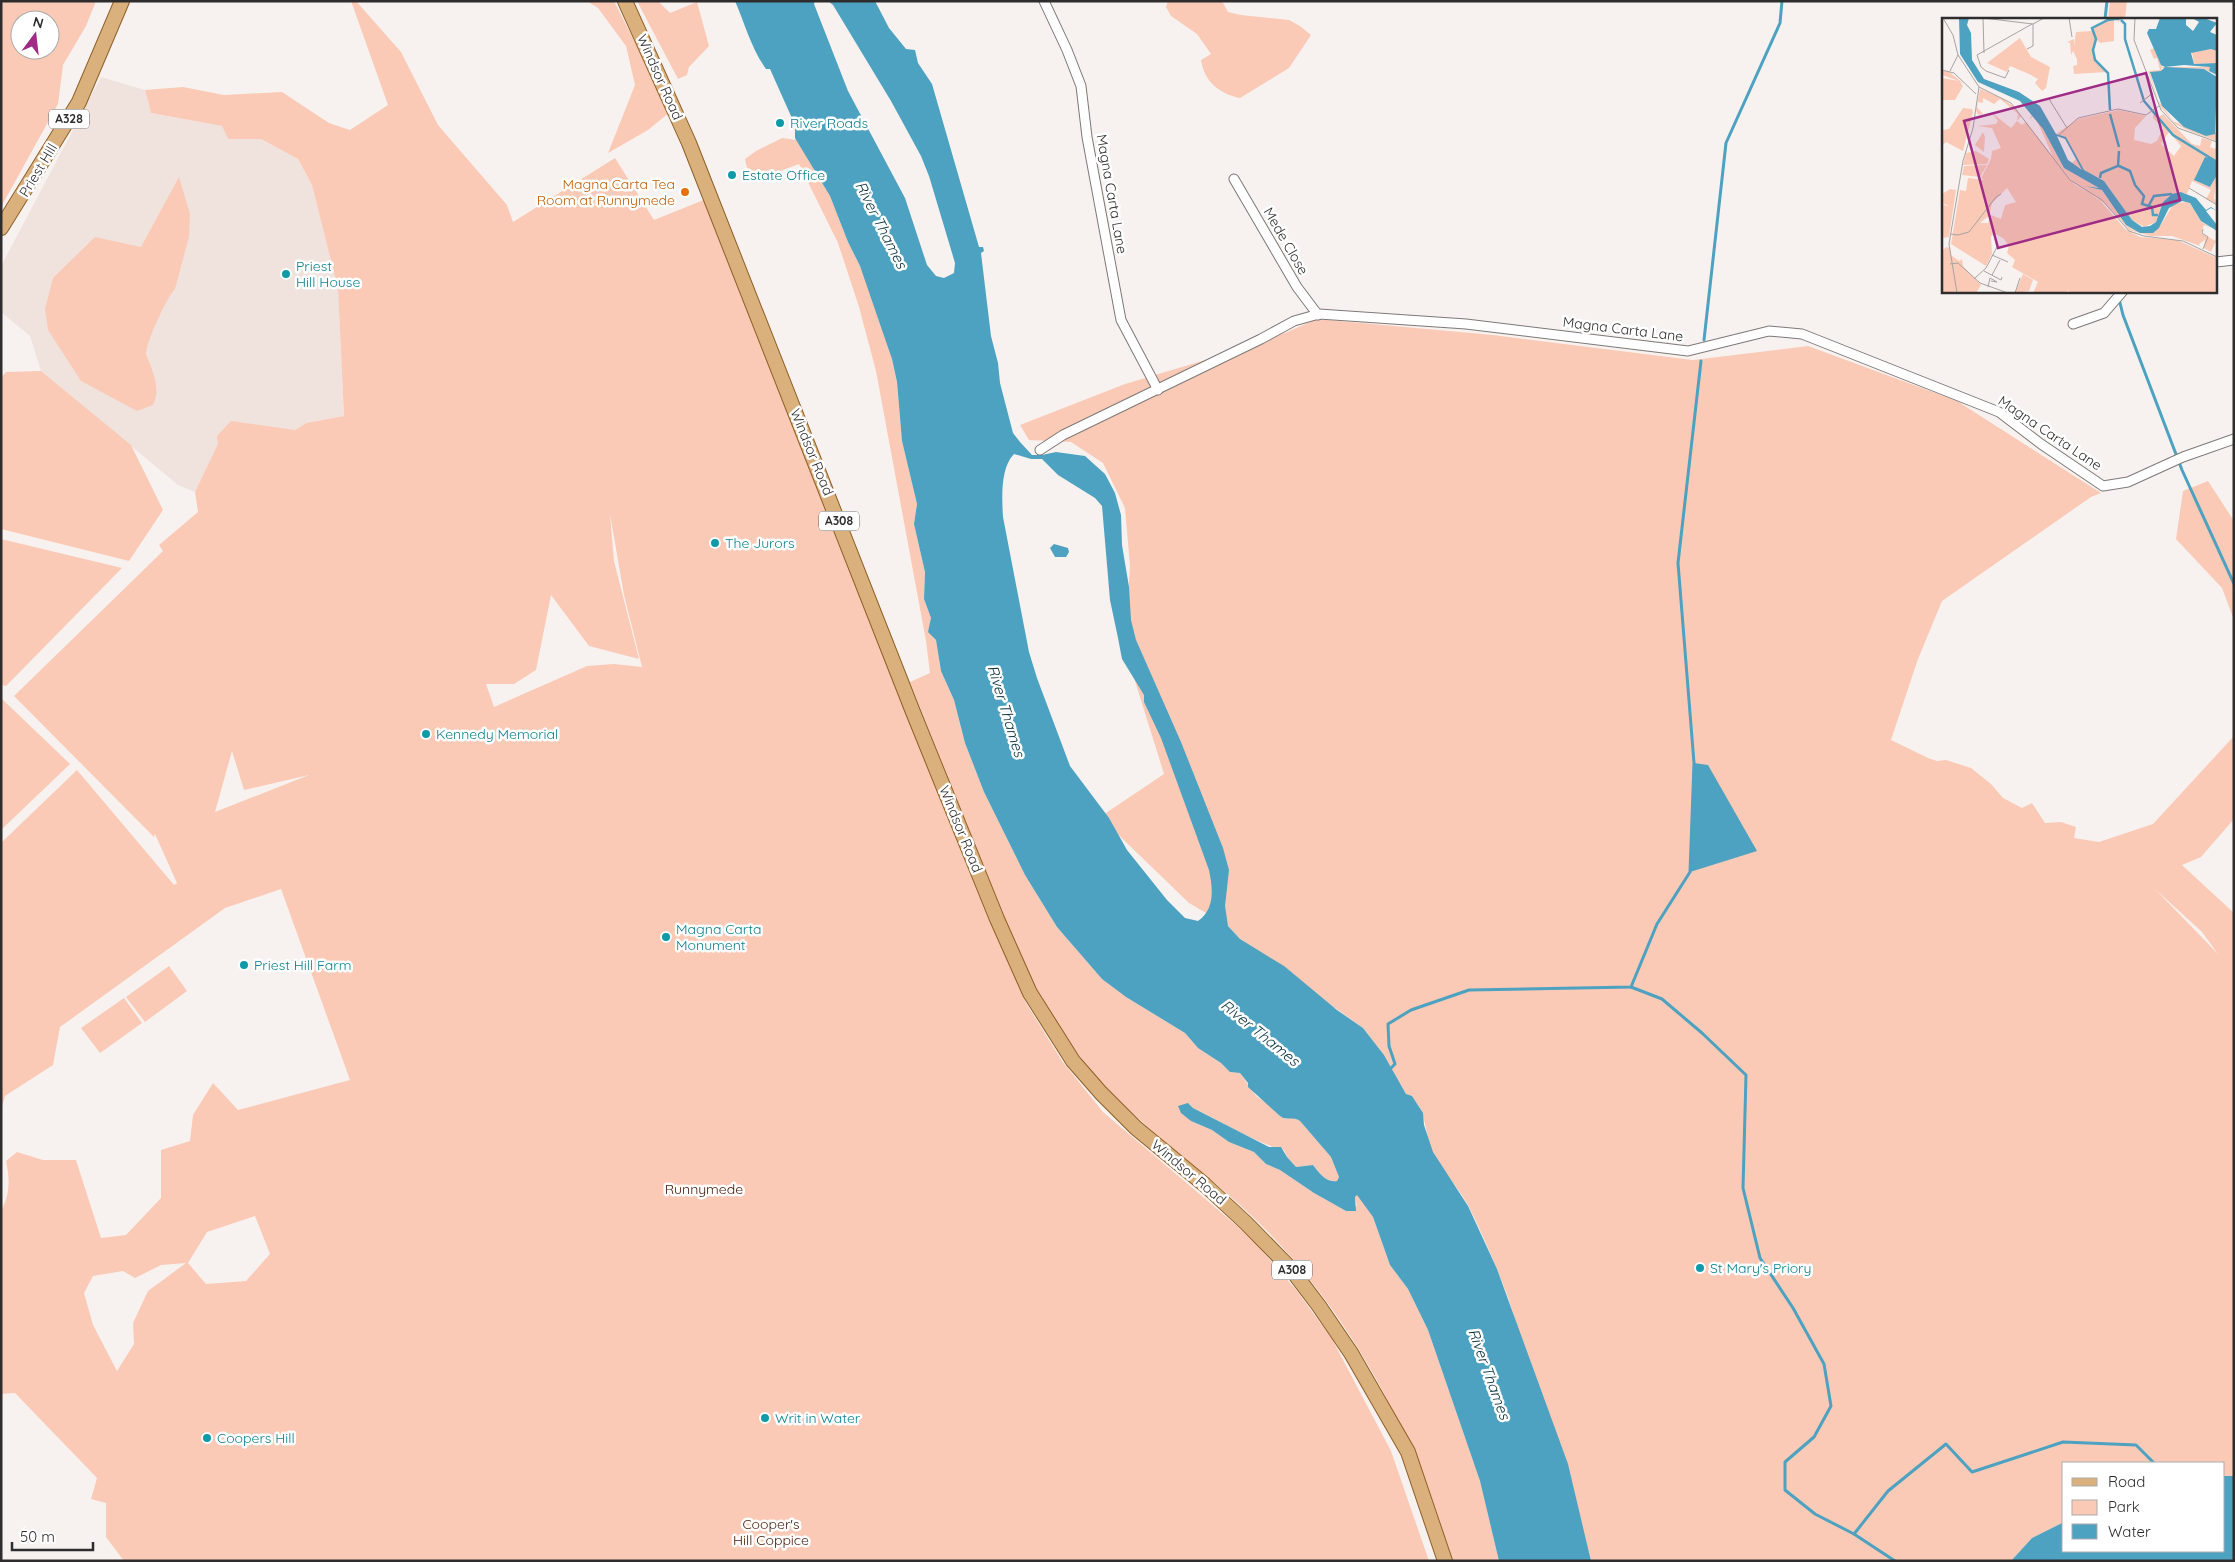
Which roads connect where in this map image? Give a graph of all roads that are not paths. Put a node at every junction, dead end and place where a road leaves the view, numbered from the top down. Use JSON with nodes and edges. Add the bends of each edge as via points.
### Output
{"nodes":[{"id":1,"x":122,"y":1,"type":"edge"},
{"id":2,"x":625,"y":1,"type":"edge"},
{"id":3,"x":1044,"y":1,"type":"edge"},
{"id":4,"x":1234,"y":179,"type":"dead end"},
{"id":5,"x":1,"y":228,"type":"edge"},
{"id":6,"x":2234,"y":260,"type":"edge"},
{"id":7,"x":2218,"y":262,"type":"edge"},
{"id":8,"x":2122,"y":292,"type":"edge"},
{"id":9,"x":1318,"y":315,"type":"junction"},
{"id":10,"x":2073,"y":324,"type":"dead end"},
{"id":11,"x":1158,"y":390,"type":"junction"},
{"id":12,"x":2234,"y":438,"type":"edge"},
{"id":13,"x":1040,"y":450,"type":"dead end"},
{"id":14,"x":1445,"y":1561,"type":"edge"}],
"edges":[{"from":1,"to":5,"type":"main road","name":"Priest Hill","number":"A328","via":[[79,102]]},
{"from":2,"to":14,"type":"main road","name":"Windsor Road","number":"A308","via":[[689,143],[913,712],[1030,993],[1068,1053],[1101,1094],[1246,1223],[1292,1269],[1320,1306],[1408,1452]]},
{"from":3,"to":11,"type":"street","name":"Magna Carta Lane","via":[[1081,86],[1087,137],[1121,320]]},
{"from":4,"to":9,"type":"street","name":"Mede Close","via":[[1297,287]]},
{"from":6,"to":7,"type":"street"},
{"from":8,"to":10,"type":"street","via":[[2104,313]]},
{"from":9,"to":11,"type":"street","name":"Magna Carta Lane","via":[[1294,321]]},
{"from":9,"to":12,"type":"street","name":"Magna Carta Lane","via":[[1466,324],[1688,351],[1768,330],[1802,334],[1999,412],[2103,486],[2128,482]]},
{"from":11,"to":13,"type":"street","name":"Magna Carta Lane","via":[[1063,435]]}]}
